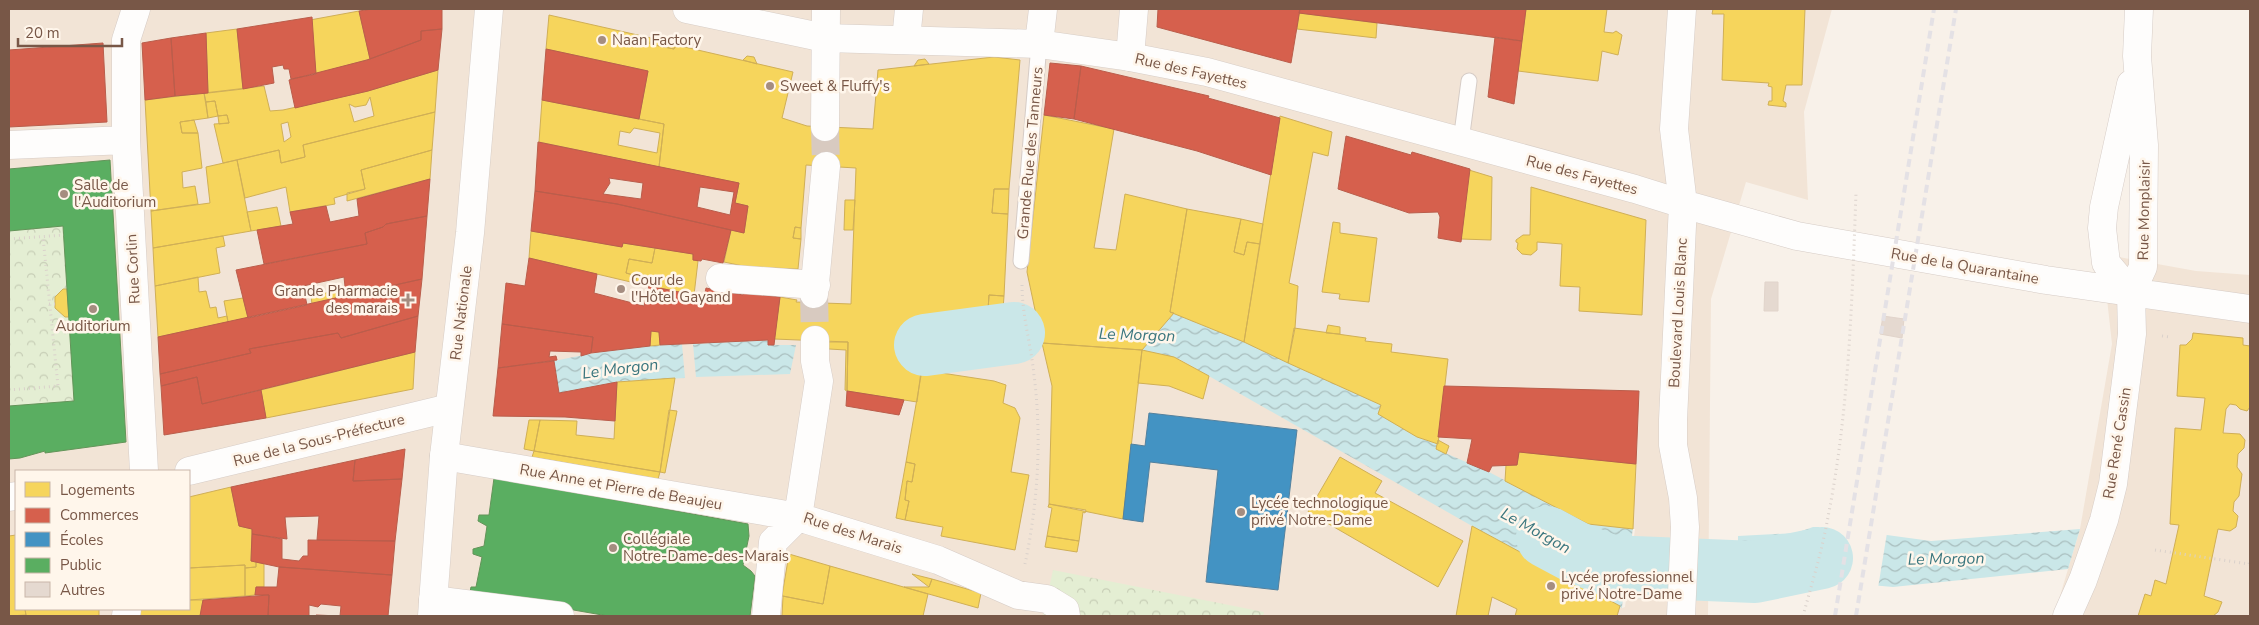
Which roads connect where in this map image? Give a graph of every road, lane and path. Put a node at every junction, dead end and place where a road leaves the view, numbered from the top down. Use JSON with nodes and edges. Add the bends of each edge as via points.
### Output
{"nodes":[{"id":1,"x":136,"y":9,"type":"edge"},
{"id":2,"x":489,"y":9,"type":"edge"},
{"id":3,"x":687,"y":9,"type":"edge"},
{"id":4,"x":826,"y":9,"type":"edge"},
{"id":5,"x":909,"y":9,"type":"edge"},
{"id":6,"x":1043,"y":9,"type":"edge"},
{"id":7,"x":1134,"y":9,"type":"edge"},
{"id":8,"x":1682,"y":9,"type":"edge"},
{"id":9,"x":2139,"y":9,"type":"edge"},
{"id":10,"x":825,"y":38,"type":"junction"},
{"id":11,"x":906,"y":40,"type":"junction"},
{"id":12,"x":1039,"y":44,"type":"junction"},
{"id":13,"x":2137,"y":56,"type":"junction"},
{"id":14,"x":1130,"y":57,"type":"junction"},
{"id":15,"x":1469,"y":80,"type":"dead end"},
{"id":16,"x":825,"y":127,"type":"tunnel mouth"},
{"id":17,"x":126,"y":140,"type":"junction"},
{"id":18,"x":1461,"y":141,"type":"junction"},
{"id":19,"x":9,"y":145,"type":"edge"},
{"id":20,"x":826,"y":166,"type":"tunnel mouth"},
{"id":21,"x":1856,"y":193,"type":"dead end"},
{"id":22,"x":1683,"y":204,"type":"junction"},
{"id":23,"x":64,"y":235,"type":"dead end"},
{"id":24,"x":43,"y":237,"type":"junction"},
{"id":25,"x":9,"y":239,"type":"edge"},
{"id":26,"x":1021,"y":262,"type":"dead end"},
{"id":27,"x":720,"y":278,"type":"dead end"},
{"id":28,"x":2131,"y":293,"type":"junction"},
{"id":29,"x":1022,"y":294,"type":"dead end"},
{"id":30,"x":49,"y":304,"type":"junction"},
{"id":31,"x":55,"y":304,"type":"dead end"},
{"id":32,"x":2250,"y":309,"type":"edge"},
{"id":33,"x":815,"y":340,"type":"tunnel mouth"},
{"id":34,"x":9,"y":390,"type":"edge"},
{"id":35,"x":449,"y":408,"type":"junction"},
{"id":36,"x":444,"y":456,"type":"junction"},
{"id":37,"x":144,"y":470,"type":"edge"},
{"id":38,"x":190,"y":472,"type":"edge"},
{"id":39,"x":798,"y":518,"type":"junction"},
{"id":40,"x":2156,"y":550,"type":"dead end"},
{"id":41,"x":2250,"y":561,"type":"edge"},
{"id":42,"x":1018,"y":595,"type":"junction"},
{"id":43,"x":432,"y":608,"type":"edge"},
{"id":44,"x":1056,"y":608,"type":"edge"},
{"id":45,"x":1682,"y":612,"type":"edge"},
{"id":46,"x":560,"y":616,"type":"edge"},
{"id":47,"x":766,"y":616,"type":"edge"},
{"id":48,"x":1803,"y":616,"type":"edge"},
{"id":49,"x":2067,"y":616,"type":"edge"}],
"edges":[{"from":1,"to":17,"type":"street","name":"Rue Corlin","via":[[126,40]]},
{"from":2,"to":35,"type":"street","name":"Rue Nationale","via":[[470,233]]},
{"from":3,"to":10,"type":"street","name":"Rue des Fayettes"},
{"from":4,"to":10,"type":"street"},
{"from":5,"to":11,"type":"street"},
{"from":6,"to":12,"type":"street"},
{"from":7,"to":14,"type":"street"},
{"from":8,"to":22,"type":"street","name":"Boulevard Louis Blanc","via":[[1674,128]]},
{"from":9,"to":13,"type":"street","name":"Rue Monplaisir"},
{"from":10,"to":11,"type":"street","name":"Rue des Fayettes"},
{"from":10,"to":16,"type":"street"},
{"from":11,"to":12,"type":"street","name":"Rue des Fayettes"},
{"from":12,"to":14,"type":"street","name":"Rue des Fayettes"},
{"from":12,"to":26,"type":"lane","name":"Grande Rue des Tanneurs"},
{"from":13,"to":28,"type":"street","name":"Rue Monplaisir","via":[[2144,145],[2143,267]]},
{"from":13,"to":28,"type":"street","name":"Rue Monplaisir","via":[[2102,228],[2106,263]]},
{"from":14,"to":18,"type":"street","name":"Rue des Fayettes","via":[[1207,72]]},
{"from":15,"to":18,"type":"lane"},
{"from":17,"to":19,"type":"street"},
{"from":17,"to":37,"type":"street","name":"Rue Corlin"},
{"from":18,"to":22,"type":"street","name":"Rue des Fayettes"},
{"from":20,"to":27,"type":"street","via":[[815,289]]},
{"from":21,"to":48,"type":"path","bridge":true,"via":[[1848,356],[1839,438],[1828,516]]},
{"from":22,"to":28,"type":"street","name":"Rue de la Quarantaine","via":[[1796,236]]},
{"from":22,"to":45,"type":"street","name":"Boulevard Louis Blanc","via":[[1673,445],[1683,498]]},
{"from":23,"to":24,"type":"path"},
{"from":24,"to":25,"type":"path"},
{"from":24,"to":30,"type":"path"},
{"from":28,"to":32,"type":"street","name":"Rue de la Quarantaine"},
{"from":28,"to":49,"type":"street","name":"Rue René Cassin","via":[[2132,334],[2113,484],[2104,520]]},
{"from":29,"to":42,"type":"path","via":[[1037,402],[1037,482],[1034,523]]},
{"from":30,"to":31,"type":"path"},
{"from":30,"to":34,"type":"path","via":[[58,386]]},
{"from":33,"to":39,"type":"street","name":"Rue des Marais","via":[[819,380]]},
{"from":35,"to":36,"type":"street","name":"Rue Nationale"},
{"from":35,"to":38,"type":"street","name":"Rue de la Sous-Préfecture"},
{"from":36,"to":39,"type":"street","name":"Rue Anne et Pierre de Beaujeu"},
{"from":36,"to":43,"type":"street","name":"Rue Nationale"},
{"from":39,"to":42,"type":"street","name":"Rue des Marais","via":[[938,560]]},
{"from":39,"to":47,"type":"street","via":[[773,542]]},
{"from":40,"to":41,"type":"path","via":[[2249,564]]},
{"from":42,"to":44,"type":"street","name":"Rue des Marais"},
{"from":43,"to":46,"type":"street"}]}
